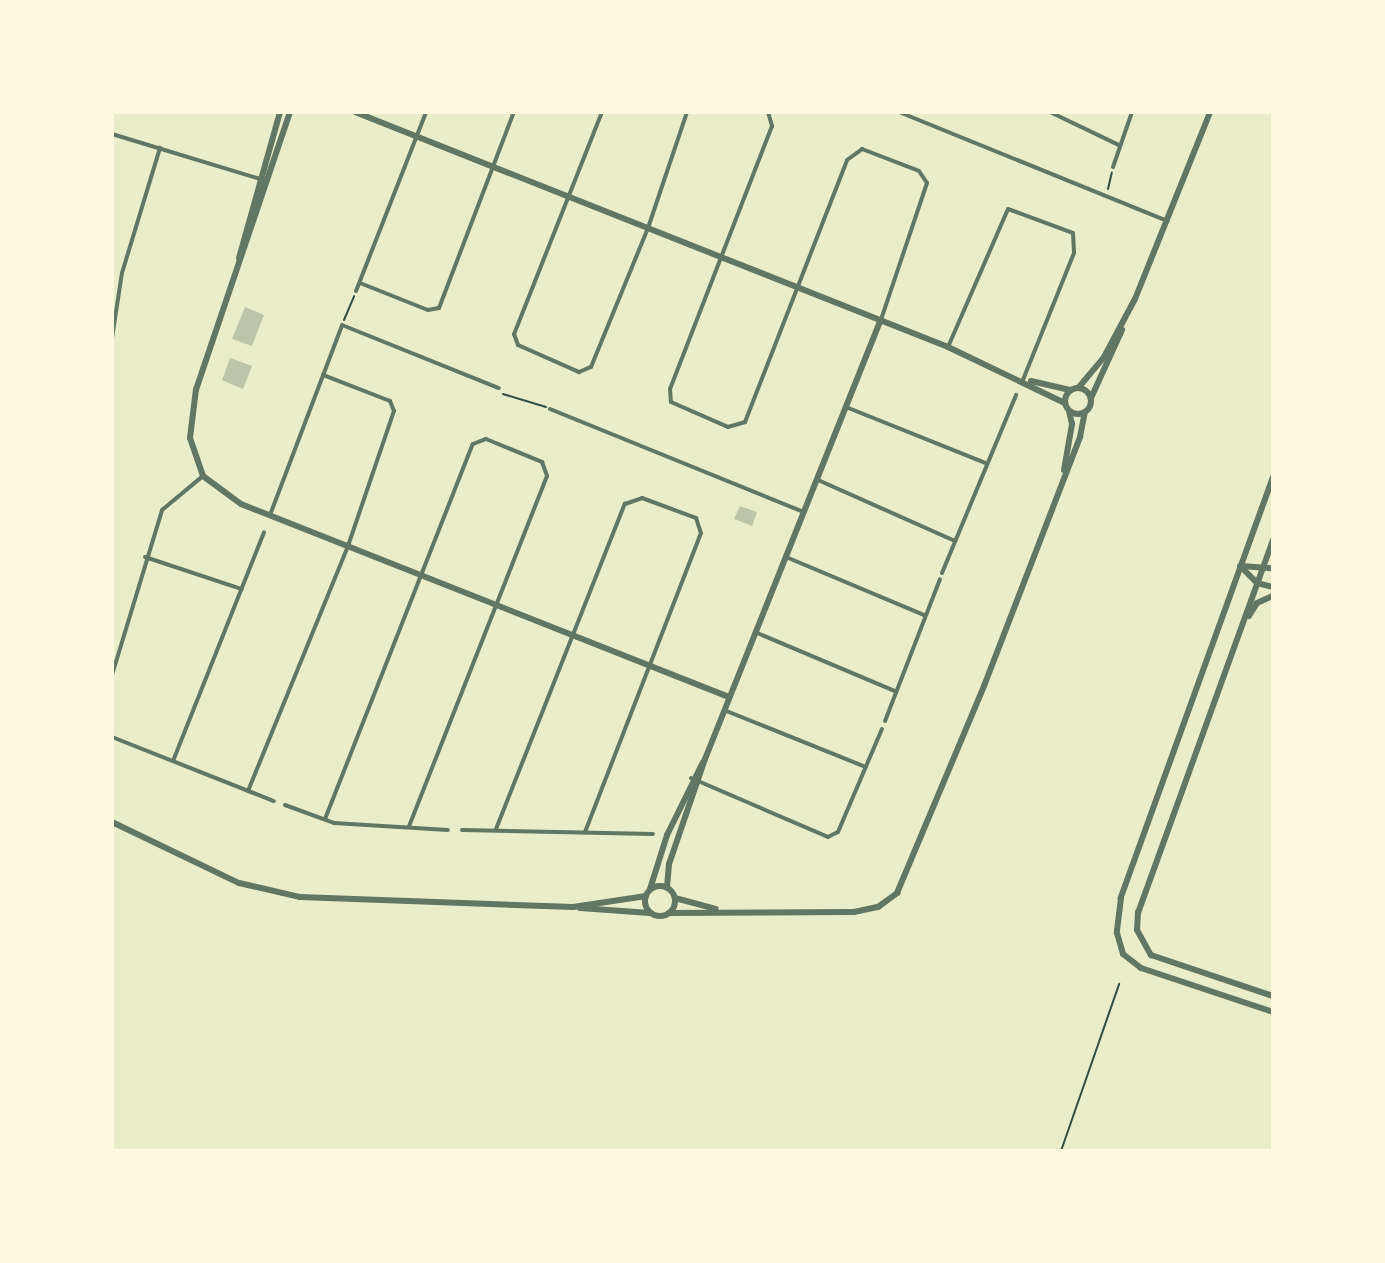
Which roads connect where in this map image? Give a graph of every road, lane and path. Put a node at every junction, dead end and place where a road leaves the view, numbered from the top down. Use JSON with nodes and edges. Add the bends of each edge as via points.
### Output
{"nodes":[{"id":1,"x":280,"y":112,"type":"edge"},
{"id":2,"x":290,"y":112,"type":"edge"},
{"id":3,"x":355,"y":112,"type":"edge"},
{"id":4,"x":426,"y":112,"type":"edge"},
{"id":5,"x":514,"y":112,"type":"edge"},
{"id":6,"x":602,"y":112,"type":"edge"},
{"id":7,"x":687,"y":112,"type":"edge"},
{"id":8,"x":768,"y":112,"type":"edge"},
{"id":9,"x":899,"y":112,"type":"edge"},
{"id":10,"x":1050,"y":112,"type":"edge"},
{"id":11,"x":1132,"y":112,"type":"edge"},
{"id":12,"x":1210,"y":112,"type":"edge"},
{"id":13,"x":112,"y":134,"type":"edge"},
{"id":14,"x":416,"y":137,"type":"junction"},
{"id":15,"x":1119,"y":145,"type":"junction"},
{"id":16,"x":160,"y":148,"type":"junction"},
{"id":17,"x":494,"y":167,"type":"junction"},
{"id":18,"x":1113,"y":167,"type":"joint"},
{"id":19,"x":258,"y":179,"type":"junction"},
{"id":20,"x":268,"y":182,"type":"junction"},
{"id":21,"x":1106,"y":196,"type":"junction"},
{"id":22,"x":570,"y":197,"type":"junction"},
{"id":23,"x":1168,"y":221,"type":"junction"},
{"id":24,"x":648,"y":228,"type":"junction"},
{"id":25,"x":722,"y":257,"type":"junction"},
{"id":26,"x":360,"y":283,"type":"junction"},
{"id":27,"x":799,"y":288,"type":"junction"},
{"id":28,"x":356,"y":291,"type":"joint"},
{"id":29,"x":230,"y":297,"type":"junction"},
{"id":30,"x":1130,"y":308,"type":"junction"},
{"id":31,"x":881,"y":320,"type":"junction"},
{"id":32,"x":342,"y":325,"type":"junction"},
{"id":33,"x":112,"y":338,"type":"edge"},
{"id":34,"x":948,"y":347,"type":"junction"},
{"id":35,"x":323,"y":375,"type":"junction"},
{"id":36,"x":1023,"y":380,"type":"junction"},
{"id":37,"x":1079,"y":387,"type":"junction"},
{"id":38,"x":499,"y":388,"type":"joint"},
{"id":39,"x":1070,"y":390,"type":"junction"},
{"id":40,"x":1016,"y":395,"type":"dead end"},
{"id":41,"x":1091,"y":398,"type":"junction"},
{"id":42,"x":1067,"y":406,"type":"junction"},
{"id":43,"x":846,"y":407,"type":"junction"},
{"id":44,"x":550,"y":409,"type":"joint"},
{"id":45,"x":1085,"y":412,"type":"junction"},
{"id":46,"x":986,"y":463,"type":"junction"},
{"id":47,"x":203,"y":476,"type":"junction"},
{"id":48,"x":1273,"y":477,"type":"edge"},
{"id":49,"x":817,"y":480,"type":"junction"},
{"id":50,"x":1060,"y":490,"type":"junction"},
{"id":51,"x":804,"y":512,"type":"junction"},
{"id":52,"x":270,"y":515,"type":"junction"},
{"id":53,"x":264,"y":532,"type":"dead end"},
{"id":54,"x":1273,"y":540,"type":"edge"},
{"id":55,"x":955,"y":541,"type":"junction"},
{"id":56,"x":348,"y":546,"type":"junction"},
{"id":57,"x":144,"y":557,"type":"junction"},
{"id":58,"x":786,"y":557,"type":"junction"},
{"id":59,"x":1264,"y":565,"type":"junction"},
{"id":60,"x":1240,"y":566,"type":"junction"},
{"id":61,"x":1273,"y":568,"type":"edge"},
{"id":62,"x":423,"y":576,"type":"junction"},
{"id":63,"x":1257,"y":583,"type":"junction"},
{"id":64,"x":1273,"y":587,"type":"edge"},
{"id":65,"x":242,"y":589,"type":"junction"},
{"id":66,"x":1273,"y":596,"type":"edge"},
{"id":67,"x":498,"y":605,"type":"junction"},
{"id":68,"x":924,"y":616,"type":"junction"},
{"id":69,"x":1242,"y":625,"type":"junction"},
{"id":70,"x":755,"y":632,"type":"junction"},
{"id":71,"x":575,"y":636,"type":"junction"},
{"id":72,"x":653,"y":667,"type":"junction"},
{"id":73,"x":112,"y":675,"type":"edge"},
{"id":74,"x":895,"y":691,"type":"junction"},
{"id":75,"x":729,"y":697,"type":"junction"},
{"id":76,"x":724,"y":710,"type":"junction"},
{"id":77,"x":885,"y":721,"type":"dead end"},
{"id":78,"x":882,"y":729,"type":"dead end"},
{"id":79,"x":112,"y":737,"type":"edge"},
{"id":80,"x":705,"y":759,"type":"junction"},
{"id":81,"x":173,"y":761,"type":"junction"},
{"id":82,"x":866,"y":767,"type":"junction"},
{"id":83,"x":691,"y":778,"type":"junction"},
{"id":84,"x":699,"y":783,"type":"junction"},
{"id":85,"x":248,"y":791,"type":"junction"},
{"id":86,"x":274,"y":801,"type":"dead end"},
{"id":87,"x":285,"y":805,"type":"dead end"},
{"id":88,"x":325,"y":819,"type":"junction"},
{"id":89,"x":112,"y":822,"type":"edge"},
{"id":90,"x":409,"y":827,"type":"junction"},
{"id":91,"x":496,"y":829,"type":"junction"},
{"id":92,"x":448,"y":830,"type":"dead end"},
{"id":93,"x":462,"y":830,"type":"dead end"},
{"id":94,"x":585,"y":832,"type":"junction"},
{"id":95,"x":653,"y":834,"type":"dead end"},
{"id":96,"x":667,"y":887,"type":"junction"},
{"id":97,"x":648,"y":892,"type":"junction"},
{"id":98,"x":675,"y":898,"type":"junction"},
{"id":99,"x":573,"y":907,"type":"junction"},
{"id":100,"x":728,"y":912,"type":"junction"},
{"id":101,"x":650,"y":913,"type":"junction"},
{"id":102,"x":669,"y":913,"type":"junction"},
{"id":103,"x":1119,"y":984,"type":"dead end"},
{"id":104,"x":1273,"y":996,"type":"edge"},
{"id":105,"x":1273,"y":1012,"type":"edge"},
{"id":106,"x":1061,"y":1151,"type":"edge"}],
"edges":[{"from":1,"to":19,"type":"street"},
{"from":2,"to":20,"type":"street"},
{"from":3,"to":14,"type":"street"},
{"from":4,"to":14,"type":"street"},
{"from":5,"to":17,"type":"street"},
{"from":6,"to":22,"type":"street"},
{"from":7,"to":24,"type":"street"},
{"from":8,"to":25,"type":"street","via":[[772,126]]},
{"from":9,"to":21,"type":"street"},
{"from":10,"to":15,"type":"street"},
{"from":11,"to":15,"type":"street"},
{"from":12,"to":23,"type":"street"},
{"from":13,"to":16,"type":"street"},
{"from":14,"to":17,"type":"street"},
{"from":14,"to":26,"type":"street"},
{"from":15,"to":18,"type":"street"},
{"from":16,"to":19,"type":"street"},
{"from":16,"to":33,"type":"street","via":[[122,273]]},
{"from":17,"to":22,"type":"street"},
{"from":17,"to":26,"type":"street","via":[[439,308],[428,310]]},
{"from":18,"to":21,"type":"path"},
{"from":19,"to":20,"type":"street"},
{"from":19,"to":29,"type":"street"},
{"from":20,"to":29,"type":"street"},
{"from":21,"to":23,"type":"street"},
{"from":22,"to":24,"type":"street"},
{"from":22,"to":24,"type":"street","via":[[514,334],[518,345],[574,370],[591,367]]},
{"from":23,"to":30,"type":"street"},
{"from":24,"to":25,"type":"street"},
{"from":25,"to":27,"type":"street"},
{"from":25,"to":27,"type":"street","via":[[669,393],[674,406],[728,427],[745,422]]},
{"from":26,"to":28,"type":"street"},
{"from":27,"to":31,"type":"street"},
{"from":27,"to":31,"type":"street","via":[[850,155],[862,149],[919,171],[927,183]]},
{"from":28,"to":32,"type":"path"},
{"from":29,"to":47,"type":"street","via":[[200,375],[190,423],[193,453]]},
{"from":30,"to":37,"type":"street","via":[[1104,357]]},
{"from":30,"to":41,"type":"street","via":[[1106,376]]},
{"from":31,"to":34,"type":"street"},
{"from":31,"to":43,"type":"street"},
{"from":32,"to":35,"type":"street"},
{"from":32,"to":38,"type":"street"},
{"from":34,"to":36,"type":"street"},
{"from":34,"to":36,"type":"street","via":[[1003,213],[1017,209],[1073,233],[1077,244]]},
{"from":35,"to":52,"type":"street"},
{"from":35,"to":56,"type":"street","via":[[394,407]]},
{"from":36,"to":39,"type":"street"},
{"from":36,"to":42,"type":"street"},
{"from":37,"to":39,"type":"street"},
{"from":37,"to":41,"type":"street"},
{"from":38,"to":44,"type":"path","via":[[502,394]]},
{"from":39,"to":42,"type":"street"},
{"from":40,"to":46,"type":"street"},
{"from":41,"to":45,"type":"street"},
{"from":42,"to":45,"type":"street"},
{"from":42,"to":50,"type":"street","via":[[1071,437]]},
{"from":43,"to":46,"type":"street"},
{"from":43,"to":49,"type":"street"},
{"from":44,"to":51,"type":"street"},
{"from":45,"to":50,"type":"street"},
{"from":46,"to":55,"type":"street"},
{"from":47,"to":52,"type":"street","via":[[228,497]]},
{"from":47,"to":57,"type":"street","via":[[169,501]]},
{"from":48,"to":60,"type":"street"},
{"from":49,"to":51,"type":"street"},
{"from":49,"to":55,"type":"street"},
{"from":50,"to":100,"type":"street","via":[[915,857],[888,900],[854,912]]},
{"from":51,"to":58,"type":"street"},
{"from":52,"to":56,"type":"street"},
{"from":53,"to":65,"type":"street"},
{"from":54,"to":59,"type":"street"},
{"from":55,"to":68,"type":"street"},
{"from":56,"to":62,"type":"street"},
{"from":56,"to":85,"type":"street"},
{"from":57,"to":65,"type":"street"},
{"from":57,"to":73,"type":"street"},
{"from":58,"to":68,"type":"street"},
{"from":58,"to":70,"type":"street"},
{"from":59,"to":60,"type":"street"},
{"from":59,"to":61,"type":"street"},
{"from":59,"to":63,"type":"street"},
{"from":60,"to":63,"type":"street"},
{"from":60,"to":105,"type":"street","via":[[1121,898],[1117,933],[1123,954],[1141,968]]},
{"from":62,"to":67,"type":"street"},
{"from":62,"to":67,"type":"street","via":[[473,444],[486,439],[548,469]]},
{"from":62,"to":88,"type":"street"},
{"from":63,"to":64,"type":"street"},
{"from":63,"to":69,"type":"street"},
{"from":65,"to":81,"type":"street"},
{"from":66,"to":69,"type":"street","via":[[1257,603]]},
{"from":67,"to":71,"type":"street"},
{"from":67,"to":90,"type":"street"},
{"from":68,"to":74,"type":"street"},
{"from":69,"to":104,"type":"street","via":[[1138,912],[1137,930],[1142,946],[1159,959]]},
{"from":70,"to":74,"type":"street"},
{"from":70,"to":75,"type":"street"},
{"from":71,"to":72,"type":"street"},
{"from":71,"to":72,"type":"street","via":[[625,504],[642,498],[696,518],[701,533]]},
{"from":71,"to":91,"type":"street"},
{"from":72,"to":75,"type":"street"},
{"from":72,"to":94,"type":"street"},
{"from":74,"to":77,"type":"street"},
{"from":75,"to":76,"type":"street"},
{"from":76,"to":80,"type":"street"},
{"from":76,"to":82,"type":"street"},
{"from":78,"to":82,"type":"street"},
{"from":79,"to":81,"type":"street"},
{"from":80,"to":83,"type":"street"},
{"from":80,"to":84,"type":"street"},
{"from":81,"to":85,"type":"street"},
{"from":82,"to":84,"type":"street","via":[[838,832],[828,837]]},
{"from":83,"to":84,"type":"street"},
{"from":83,"to":97,"type":"street"},
{"from":84,"to":96,"type":"street","via":[[669,864]]},
{"from":85,"to":86,"type":"street"},
{"from":87,"to":88,"type":"street"},
{"from":88,"to":90,"type":"street"},
{"from":89,"to":99,"type":"street","via":[[239,883],[283,894]]},
{"from":90,"to":92,"type":"street"},
{"from":91,"to":93,"type":"street"},
{"from":91,"to":94,"type":"street"},
{"from":94,"to":95,"type":"street"},
{"from":96,"to":97,"type":"street"},
{"from":96,"to":98,"type":"street"},
{"from":97,"to":99,"type":"street"},
{"from":97,"to":101,"type":"street"},
{"from":98,"to":100,"type":"street"},
{"from":98,"to":102,"type":"street"},
{"from":99,"to":101,"type":"street"},
{"from":100,"to":102,"type":"street"},
{"from":101,"to":102,"type":"street"},
{"from":103,"to":106,"type":"path"}]}
